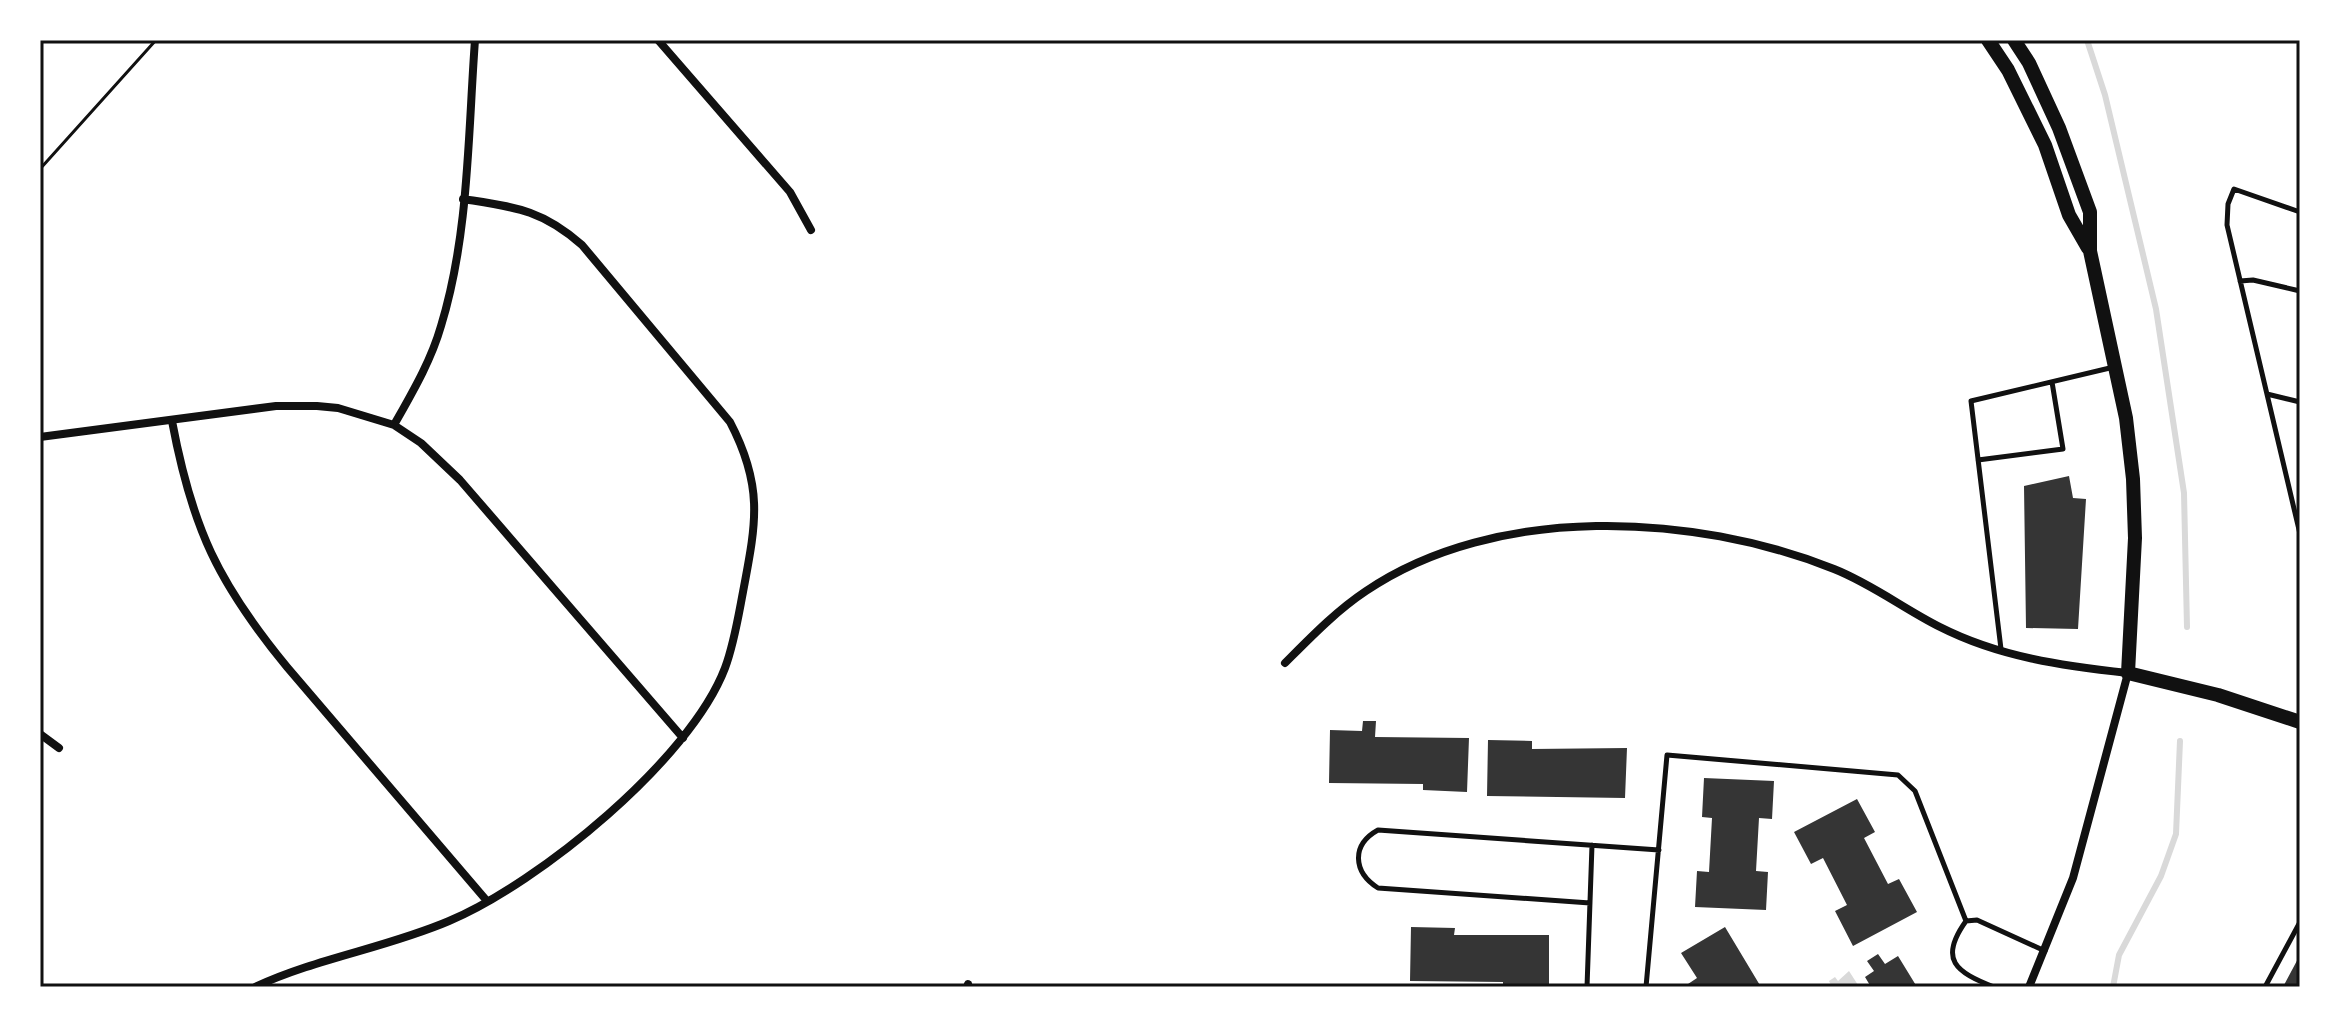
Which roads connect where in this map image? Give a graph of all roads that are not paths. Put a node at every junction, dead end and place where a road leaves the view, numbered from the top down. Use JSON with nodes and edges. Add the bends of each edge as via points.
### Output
{"nodes":[{"id":1,"x":475,"y":40,"type":"edge"},
{"id":2,"x":658,"y":40,"type":"edge"},
{"id":3,"x":1988,"y":40,"type":"edge"},
{"id":4,"x":2014,"y":40,"type":"edge"},
{"id":5,"x":463,"y":199,"type":"junction"},
{"id":6,"x":2300,"y":212,"type":"edge"},
{"id":7,"x":811,"y":230,"type":"dead end"},
{"id":8,"x":2090,"y":251,"type":"junction"},
{"id":9,"x":2240,"y":281,"type":"junction"},
{"id":10,"x":2300,"y":291,"type":"edge"},
{"id":11,"x":2115,"y":367,"type":"junction"},
{"id":12,"x":2052,"y":382,"type":"junction"},
{"id":13,"x":2267,"y":394,"type":"junction"},
{"id":14,"x":2300,"y":402,"type":"edge"},
{"id":15,"x":172,"y":421,"type":"junction"},
{"id":16,"x":394,"y":425,"type":"junction"},
{"id":17,"x":40,"y":437,"type":"edge"},
{"id":18,"x":1978,"y":460,"type":"junction"},
{"id":19,"x":2300,"y":534,"type":"edge"},
{"id":20,"x":2001,"y":651,"type":"junction"},
{"id":21,"x":1285,"y":663,"type":"dead end"},
{"id":22,"x":2128,"y":673,"type":"junction"},
{"id":23,"x":2300,"y":722,"type":"edge"},
{"id":24,"x":40,"y":734,"type":"edge"},
{"id":25,"x":683,"y":738,"type":"junction"},
{"id":26,"x":59,"y":748,"type":"dead end"},
{"id":27,"x":1592,"y":845,"type":"junction"},
{"id":28,"x":1659,"y":850,"type":"junction"},
{"id":29,"x":487,"y":901,"type":"junction"},
{"id":30,"x":1590,"y":903,"type":"junction"},
{"id":31,"x":1966,"y":921,"type":"junction"},
{"id":32,"x":2300,"y":922,"type":"edge"},
{"id":33,"x":2045,"y":951,"type":"junction"},
{"id":34,"x":255,"y":987,"type":"edge"},
{"id":35,"x":1587,"y":987,"type":"edge"},
{"id":36,"x":1646,"y":987,"type":"edge"},
{"id":37,"x":1994,"y":987,"type":"edge"},
{"id":38,"x":2029,"y":987,"type":"edge"},
{"id":39,"x":2265,"y":987,"type":"edge"}],
"edges":[{"from":1,"to":5,"type":"street"},
{"from":2,"to":7,"type":"street","via":[[790,192]]},
{"from":3,"to":8,"type":"street","via":[[2045,145],[2069,215]]},
{"from":4,"to":8,"type":"street","via":[[2077,175],[2090,212]]},
{"from":5,"to":16,"type":"street","via":[[441,326]]},
{"from":5,"to":25,"type":"street","via":[[531,211],[565,230],[721,409],[742,444],[752,476],[755,525],[735,636],[713,693]]},
{"from":6,"to":9,"type":"lane","via":[[2234,189],[2227,225]]},
{"from":8,"to":11,"type":"street"},
{"from":9,"to":10,"type":"lane"},
{"from":9,"to":13,"type":"lane"},
{"from":11,"to":12,"type":"lane"},
{"from":11,"to":22,"type":"street","via":[[2133,479]]},
{"from":12,"to":18,"type":"lane","via":[[1971,401]]},
{"from":12,"to":18,"type":"lane","via":[[2063,449]]},
{"from":13,"to":14,"type":"lane"},
{"from":13,"to":19,"type":"lane"},
{"from":15,"to":16,"type":"street","via":[[276,406],[317,406]]},
{"from":15,"to":17,"type":"street"},
{"from":15,"to":29,"type":"street","via":[[196,520],[234,596],[287,667]]},
{"from":16,"to":25,"type":"street","via":[[460,480]]},
{"from":18,"to":20,"type":"lane"},
{"from":20,"to":21,"type":"street","via":[[1940,627],[1837,570],[1788,552],[1715,535],[1595,526],[1477,540],[1431,556],[1368,589]]},
{"from":20,"to":22,"type":"street","via":[[2064,666]]},
{"from":22,"to":23,"type":"street"},
{"from":22,"to":33,"type":"street","via":[[2073,878]]},
{"from":24,"to":26,"type":"street"},
{"from":25,"to":29,"type":"street","via":[[560,854]]},
{"from":27,"to":28,"type":"lane"},
{"from":27,"to":30,"type":"lane"},
{"from":27,"to":30,"type":"lane","via":[[1378,830],[1367,836],[1358,858],[1361,871],[1378,888]]},
{"from":28,"to":31,"type":"lane","via":[[1667,755],[1898,775],[1915,791]]},
{"from":28,"to":36,"type":"lane"},
{"from":29,"to":34,"type":"street","via":[[396,942],[313,964]]},
{"from":30,"to":35,"type":"lane"},
{"from":31,"to":33,"type":"lane","via":[[1977,920]]},
{"from":31,"to":37,"type":"lane","via":[[1955,937],[1952,956],[1971,978]]},
{"from":32,"to":39,"type":"lane"},
{"from":33,"to":38,"type":"street"}]}
